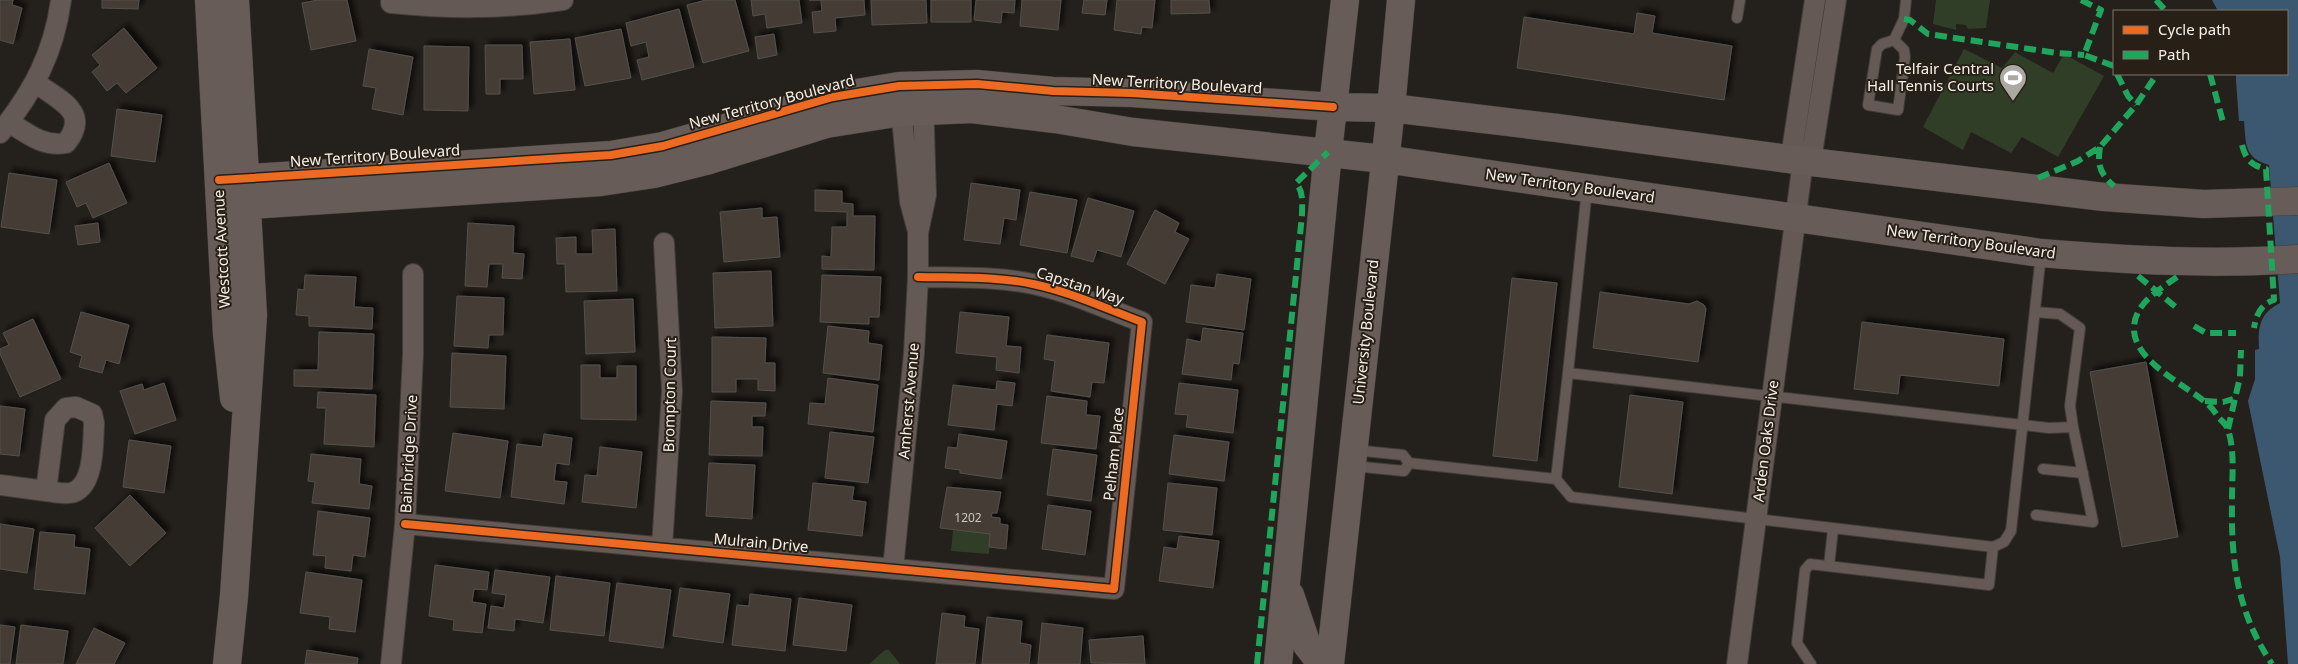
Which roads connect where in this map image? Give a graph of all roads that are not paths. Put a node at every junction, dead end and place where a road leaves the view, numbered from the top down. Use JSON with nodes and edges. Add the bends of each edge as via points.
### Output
{"nodes":[{"id":1,"x":61,"y":0,"type":"edge"},
{"id":2,"x":209,"y":0,"type":"edge"},
{"id":3,"x":235,"y":0,"type":"edge"},
{"id":4,"x":563,"y":0,"type":"edge"},
{"id":5,"x":1345,"y":0,"type":"edge"},
{"id":6,"x":1400,"y":0,"type":"edge"},
{"id":7,"x":1740,"y":0,"type":"edge"},
{"id":8,"x":1815,"y":0,"type":"edge"},
{"id":9,"x":1836,"y":0,"type":"edge"},
{"id":10,"x":1906,"y":0,"type":"edge"},
{"id":11,"x":391,"y":2,"type":"edge"},
{"id":12,"x":1738,"y":18,"type":"dead end"},
{"id":13,"x":1894,"y":40,"type":"junction"},
{"id":14,"x":1806,"y":56,"type":"junction"},
{"id":15,"x":1826,"y":60,"type":"junction"},
{"id":16,"x":36,"y":83,"type":"junction"},
{"id":17,"x":912,"y":99,"type":"junction"},
{"id":18,"x":1333,"y":107,"type":"junction"},
{"id":19,"x":1392,"y":108,"type":"junction"},
{"id":20,"x":4,"y":127,"type":"edge"},
{"id":21,"x":1328,"y":152,"type":"junction"},
{"id":22,"x":1384,"y":159,"type":"junction"},
{"id":23,"x":1803,"y":162,"type":"junction"},
{"id":24,"x":232,"y":179,"type":"junction"},
{"id":25,"x":1588,"y":188,"type":"junction"},
{"id":26,"x":2298,"y":201,"type":"edge"},
{"id":27,"x":248,"y":206,"type":"junction"},
{"id":28,"x":221,"y":207,"type":"junction"},
{"id":29,"x":1796,"y":218,"type":"junction"},
{"id":30,"x":664,"y":243,"type":"dead end"},
{"id":31,"x":2041,"y":252,"type":"junction"},
{"id":32,"x":2298,"y":259,"type":"edge"},
{"id":33,"x":413,"y":274,"type":"dead end"},
{"id":34,"x":918,"y":277,"type":"junction"},
{"id":35,"x":2035,"y":312,"type":"junction"},
{"id":36,"x":1142,"y":322,"type":"joint"},
{"id":37,"x":1568,"y":373,"type":"junction"},
{"id":38,"x":1772,"y":398,"type":"junction"},
{"id":39,"x":2023,"y":425,"type":"junction"},
{"id":40,"x":2073,"y":427,"type":"junction"},
{"id":41,"x":1352,"y":458,"type":"junction"},
{"id":42,"x":1409,"y":463,"type":"junction"},
{"id":43,"x":241,"y":467,"type":"junction"},
{"id":44,"x":2043,"y":469,"type":"dead end"},
{"id":45,"x":2083,"y":473,"type":"junction"},
{"id":46,"x":1556,"y":480,"type":"junction"},
{"id":47,"x":0,"y":485,"type":"edge"},
{"id":48,"x":46,"y":491,"type":"dead end"},
{"id":49,"x":2036,"y":515,"type":"dead end"},
{"id":50,"x":1756,"y":520,"type":"junction"},
{"id":51,"x":405,"y":524,"type":"junction"},
{"id":52,"x":1833,"y":529,"type":"junction"},
{"id":53,"x":1993,"y":547,"type":"junction"},
{"id":54,"x":662,"y":548,"type":"junction"},
{"id":55,"x":1830,"y":566,"type":"junction"},
{"id":56,"x":893,"y":569,"type":"junction"},
{"id":57,"x":1286,"y":584,"type":"junction"},
{"id":58,"x":1114,"y":589,"type":"joint"},
{"id":59,"x":227,"y":664,"type":"edge"},
{"id":60,"x":391,"y":664,"type":"edge"},
{"id":61,"x":1278,"y":664,"type":"edge"},
{"id":62,"x":1322,"y":664,"type":"edge"},
{"id":63,"x":1330,"y":664,"type":"edge"},
{"id":64,"x":1737,"y":664,"type":"edge"},
{"id":65,"x":1811,"y":664,"type":"edge"}],
"edges":[{"from":1,"to":16,"type":"street","via":[[51,48]]},
{"from":2,"to":24,"type":"main road","name":"Westcott Avenue"},
{"from":3,"to":24,"type":"main road","name":"Westcott Avenue"},
{"from":4,"to":11,"type":"street","via":[[482,9]]},
{"from":5,"to":18,"type":"main road"},
{"from":6,"to":19,"type":"main road","name":"University Boulevard"},
{"from":7,"to":12,"type":"lane"},
{"from":8,"to":14,"type":"street"},
{"from":9,"to":15,"type":"street"},
{"from":10,"to":13,"type":"lane","via":[[1904,19]]},
{"from":13,"to":13,"type":"lane","via":[[1877,49],[1868,105],[1898,110],[1905,56],[1904,50]]},
{"from":14,"to":15,"type":"street"},
{"from":14,"to":23,"type":"street","via":[[1793,144]]},
{"from":15,"to":23,"type":"street","via":[[1813,147]]},
{"from":16,"to":20,"type":"street"},
{"from":16,"to":20,"type":"street","via":[[74,111],[74,134],[66,143],[54,145],[41,143]]},
{"from":17,"to":18,"type":"main road","name":"New Territory Boulevard","via":[[977,84]]},
{"from":17,"to":21,"type":"main road","name":"New Territory Boulevard","via":[[1133,132]]},
{"from":17,"to":24,"type":"main road","name":"New Territory Boulevard","via":[[833,97],[663,146],[611,155]]},
{"from":17,"to":27,"type":"main road","name":"New Territory Boulevard","via":[[706,162],[654,174],[601,182]]},
{"from":17,"to":34,"type":"street","name":"Amherst Avenue","via":[[910,202],[918,233]]},
{"from":18,"to":19,"type":"main road","name":"New Territory Boulevard"},
{"from":18,"to":21,"type":"main road"},
{"from":19,"to":22,"type":"main road","name":"University Boulevard"},
{"from":19,"to":23,"type":"main road","name":"New Territory Boulevard"},
{"from":21,"to":22,"type":"main road","name":"New Territory Boulevard"},
{"from":21,"to":57,"type":"main road"},
{"from":22,"to":25,"type":"main road","name":"New Territory Boulevard"},
{"from":22,"to":41,"type":"main road","name":"University Boulevard"},
{"from":23,"to":26,"type":"main road","name":"New Territory Boulevard","via":[[2104,197],[2204,204]]},
{"from":23,"to":29,"type":"street","name":"Arden Oaks Drive"},
{"from":24,"to":27,"type":"main road","name":"Westcott Avenue"},
{"from":24,"to":28,"type":"main road","name":"Westcott Avenue"},
{"from":25,"to":29,"type":"main road","name":"New Territory Boulevard"},
{"from":25,"to":37,"type":"lane"},
{"from":27,"to":28,"type":"main road","name":"New Territory Boulevard"},
{"from":27,"to":43,"type":"main road","name":"Westcott Avenue","via":[[253,315]]},
{"from":28,"to":43,"type":"main road","name":"Westcott Avenue","via":[[227,334]]},
{"from":29,"to":31,"type":"main road","name":"New Territory Boulevard"},
{"from":29,"to":38,"type":"street","name":"Arden Oaks Drive"},
{"from":30,"to":54,"type":"street","name":"Brompton Court","via":[[672,391]]},
{"from":31,"to":32,"type":"main road","name":"New Territory Boulevard","via":[[2133,261]]},
{"from":31,"to":35,"type":"lane"},
{"from":33,"to":51,"type":"street","name":"Bainbridge Drive","via":[[413,354]]},
{"from":34,"to":36,"type":"street","name":"Capstan Way","via":[[1033,284]]},
{"from":34,"to":56,"type":"street","name":"Amherst Avenue"},
{"from":35,"to":39,"type":"lane"},
{"from":35,"to":40,"type":"lane","via":[[2060,314],[2080,328],[2070,406]]},
{"from":36,"to":58,"type":"street","name":"Pelham Place"},
{"from":37,"to":38,"type":"lane"},
{"from":37,"to":46,"type":"lane"},
{"from":38,"to":39,"type":"lane"},
{"from":38,"to":50,"type":"street","name":"Arden Oaks Drive"},
{"from":39,"to":40,"type":"lane"},
{"from":39,"to":53,"type":"lane","via":[[2011,531],[2004,542]]},
{"from":40,"to":45,"type":"lane"},
{"from":41,"to":42,"type":"lane","via":[[1403,455]]},
{"from":41,"to":42,"type":"lane","via":[[1404,471]]},
{"from":41,"to":63,"type":"main road","name":"University Boulevard"},
{"from":42,"to":46,"type":"lane"},
{"from":43,"to":59,"type":"main road","name":"Westcott Avenue"},
{"from":44,"to":45,"type":"lane"},
{"from":45,"to":49,"type":"lane","via":[[2094,522]]},
{"from":46,"to":50,"type":"lane","via":[[1571,497]]},
{"from":47,"to":48,"type":"street"},
{"from":50,"to":52,"type":"lane"},
{"from":50,"to":64,"type":"street","name":"Arden Oaks Drive"},
{"from":51,"to":54,"type":"street","name":"Mulrain Drive"},
{"from":51,"to":60,"type":"street","name":"Bainbridge Drive"},
{"from":52,"to":53,"type":"lane"},
{"from":52,"to":55,"type":"lane"},
{"from":53,"to":55,"type":"lane","via":[[1989,585]]},
{"from":54,"to":56,"type":"street","name":"Mulrain Drive"},
{"from":55,"to":65,"type":"lane","via":[[1810,564],[1804,570],[1797,643]]},
{"from":56,"to":58,"type":"street","name":"Mulrain Drive"},
{"from":57,"to":61,"type":"main road"},
{"from":57,"to":62,"type":"main road","via":[[1304,640]]}]}
